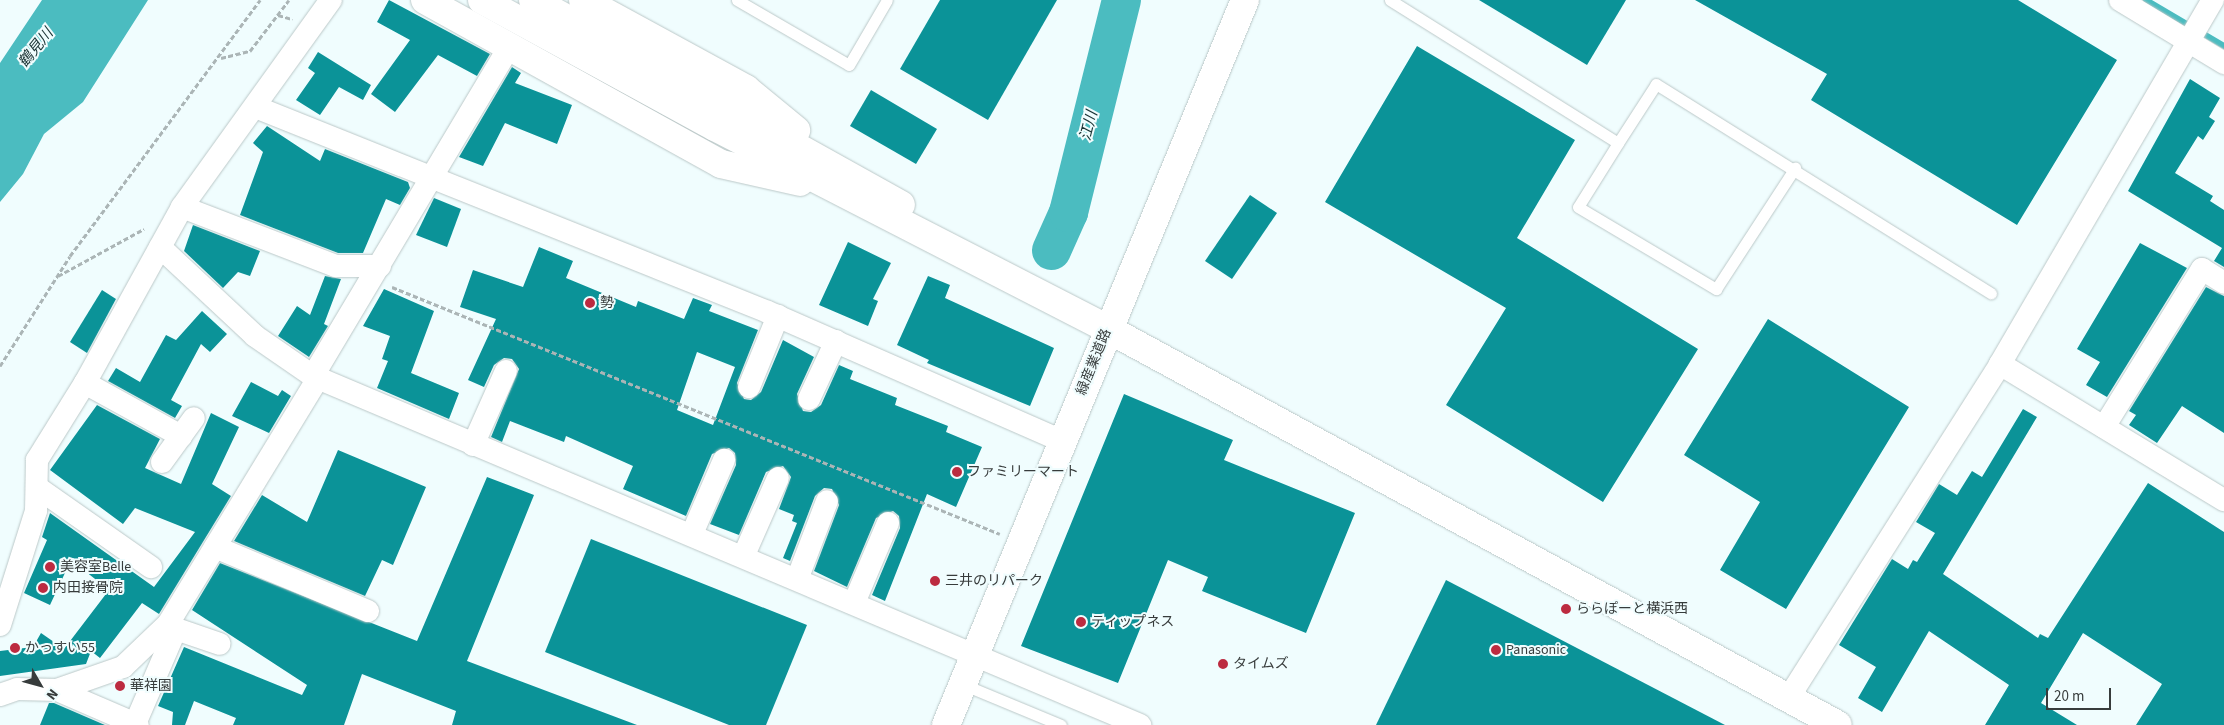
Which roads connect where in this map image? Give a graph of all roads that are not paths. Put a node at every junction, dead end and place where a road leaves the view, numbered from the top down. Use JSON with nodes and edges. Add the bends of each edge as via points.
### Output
{"nodes":[{"id":1,"x":331,"y":0,"type":"edge"},
{"id":2,"x":425,"y":0,"type":"edge"},
{"id":3,"x":482,"y":0,"type":"edge"},
{"id":4,"x":583,"y":0,"type":"edge"},
{"id":5,"x":738,"y":0,"type":"edge"},
{"id":6,"x":887,"y":0,"type":"edge"},
{"id":7,"x":1245,"y":0,"type":"edge"},
{"id":8,"x":1390,"y":0,"type":"edge"},
{"id":9,"x":2120,"y":0,"type":"edge"},
{"id":10,"x":2213,"y":0,"type":"edge"},
{"id":11,"x":524,"y":9,"type":"edge"},
{"id":12,"x":2188,"y":41,"type":"junction"},
{"id":13,"x":509,"y":47,"type":"junction"},
{"id":14,"x":2224,"y":63,"type":"edge"},
{"id":15,"x":258,"y":108,"type":"junction"},
{"id":16,"x":1618,"y":143,"type":"junction"},
{"id":17,"x":1795,"y":168,"type":"junction"},
{"id":18,"x":432,"y":177,"type":"junction"},
{"id":19,"x":843,"y":182,"type":"junction"},
{"id":20,"x":182,"y":207,"type":"junction"},
{"id":21,"x":160,"y":247,"type":"junction"},
{"id":22,"x":377,"y":273,"type":"junction"},
{"id":23,"x":2224,"y":283,"type":"edge"},
{"id":24,"x":1991,"y":293,"type":"dead end"},
{"id":25,"x":778,"y":316,"type":"junction"},
{"id":26,"x":1108,"y":329,"type":"junction"},
{"id":27,"x":836,"y":341,"type":"junction"},
{"id":28,"x":2000,"y":364,"type":"junction"},
{"id":29,"x":506,"y":371,"type":"dead end"},
{"id":30,"x":315,"y":377,"type":"junction"},
{"id":31,"x":85,"y":384,"type":"junction"},
{"id":32,"x":749,"y":387,"type":"dead end"},
{"id":33,"x":809,"y":399,"type":"dead end"},
{"id":34,"x":194,"y":418,"type":"dead end"},
{"id":35,"x":2104,"y":427,"type":"junction"},
{"id":36,"x":180,"y":436,"type":"junction"},
{"id":37,"x":1062,"y":441,"type":"junction"},
{"id":38,"x":473,"y":445,"type":"junction"},
{"id":39,"x":724,"y":460,"type":"dead end"},
{"id":40,"x":162,"y":462,"type":"dead end"},
{"id":41,"x":778,"y":478,"type":"dead end"},
{"id":42,"x":38,"y":488,"type":"junction"},
{"id":43,"x":2224,"y":500,"type":"edge"},
{"id":44,"x":827,"y":501,"type":"dead end"},
{"id":45,"x":888,"y":522,"type":"dead end"},
{"id":46,"x":692,"y":534,"type":"junction"},
{"id":47,"x":215,"y":546,"type":"junction"},
{"id":48,"x":744,"y":555,"type":"junction"},
{"id":49,"x":151,"y":567,"type":"dead end"},
{"id":50,"x":798,"y":577,"type":"junction"},
{"id":51,"x":854,"y":603,"type":"junction"},
{"id":52,"x":368,"y":611,"type":"dead end"},
{"id":53,"x":0,"y":626,"type":"edge"},
{"id":54,"x":172,"y":626,"type":"junction"},
{"id":55,"x":220,"y":644,"type":"dead end"},
{"id":56,"x":973,"y":657,"type":"junction"},
{"id":57,"x":962,"y":684,"type":"junction"},
{"id":58,"x":57,"y":690,"type":"junction"},
{"id":59,"x":0,"y":695,"type":"edge"},
{"id":60,"x":1790,"y":697,"type":"junction"},
{"id":61,"x":137,"y":724,"type":"edge"},
{"id":62,"x":946,"y":725,"type":"edge"},
{"id":63,"x":1061,"y":725,"type":"edge"},
{"id":64,"x":1140,"y":725,"type":"edge"},
{"id":65,"x":1838,"y":725,"type":"edge"}],
"edges":[{"from":1,"to":15,"type":"street"},
{"from":2,"to":13,"type":"street"},
{"from":3,"to":11,"type":"street"},
{"from":4,"to":19,"type":"street","via":[[746,89]]},
{"from":5,"to":6,"type":"lane","via":[[849,65]]},
{"from":7,"to":26,"type":"street","name":"緑産業道路"},
{"from":8,"to":16,"type":"lane"},
{"from":9,"to":12,"type":"street"},
{"from":10,"to":12,"type":"street"},
{"from":11,"to":19,"type":"street"},
{"from":12,"to":14,"type":"street"},
{"from":12,"to":28,"type":"street"},
{"from":13,"to":18,"type":"street"},
{"from":13,"to":19,"type":"street","via":[[721,164]]},
{"from":15,"to":18,"type":"street"},
{"from":15,"to":20,"type":"street"},
{"from":16,"to":17,"type":"lane","via":[[1656,84]]},
{"from":16,"to":17,"type":"lane","via":[[1578,207],[1716,289]]},
{"from":17,"to":24,"type":"lane"},
{"from":18,"to":22,"type":"street"},
{"from":18,"to":25,"type":"street"},
{"from":19,"to":26,"type":"street"},
{"from":20,"to":21,"type":"street"},
{"from":20,"to":22,"type":"street","via":[[336,266]]},
{"from":21,"to":30,"type":"street","via":[[255,336]]},
{"from":21,"to":31,"type":"street"},
{"from":22,"to":30,"type":"street"},
{"from":23,"to":35,"type":"street","via":[[2202,269]]},
{"from":25,"to":27,"type":"street"},
{"from":25,"to":32,"type":"street"},
{"from":26,"to":37,"type":"street","name":"緑産業道路"},
{"from":26,"to":60,"type":"street"},
{"from":27,"to":33,"type":"street"},
{"from":27,"to":37,"type":"street"},
{"from":28,"to":35,"type":"street"},
{"from":28,"to":60,"type":"street"},
{"from":29,"to":38,"type":"street"},
{"from":30,"to":38,"type":"street"},
{"from":30,"to":47,"type":"street"},
{"from":31,"to":36,"type":"street"},
{"from":31,"to":42,"type":"street","via":[[38,460]]},
{"from":34,"to":36,"type":"street"},
{"from":35,"to":43,"type":"street"},
{"from":36,"to":40,"type":"street"},
{"from":37,"to":56,"type":"street","name":"緑産業道路"},
{"from":38,"to":46,"type":"street"},
{"from":39,"to":46,"type":"street"},
{"from":41,"to":48,"type":"street"},
{"from":42,"to":49,"type":"street"},
{"from":42,"to":53,"type":"street","via":[[36,512]]},
{"from":44,"to":50,"type":"street"},
{"from":45,"to":51,"type":"street"},
{"from":46,"to":48,"type":"street"},
{"from":47,"to":52,"type":"street"},
{"from":47,"to":54,"type":"street"},
{"from":48,"to":50,"type":"street"},
{"from":50,"to":51,"type":"street"},
{"from":51,"to":56,"type":"street"},
{"from":54,"to":55,"type":"street"},
{"from":54,"to":58,"type":"street","via":[[122,668]]},
{"from":54,"to":61,"type":"street"},
{"from":56,"to":57,"type":"street","name":"緑産業道路"},
{"from":56,"to":64,"type":"street"},
{"from":57,"to":62,"type":"street","name":"緑産業道路"},
{"from":57,"to":63,"type":"lane"},
{"from":58,"to":59,"type":"street","via":[[17,689]]},
{"from":58,"to":61,"type":"street"},
{"from":60,"to":65,"type":"street"}]}
